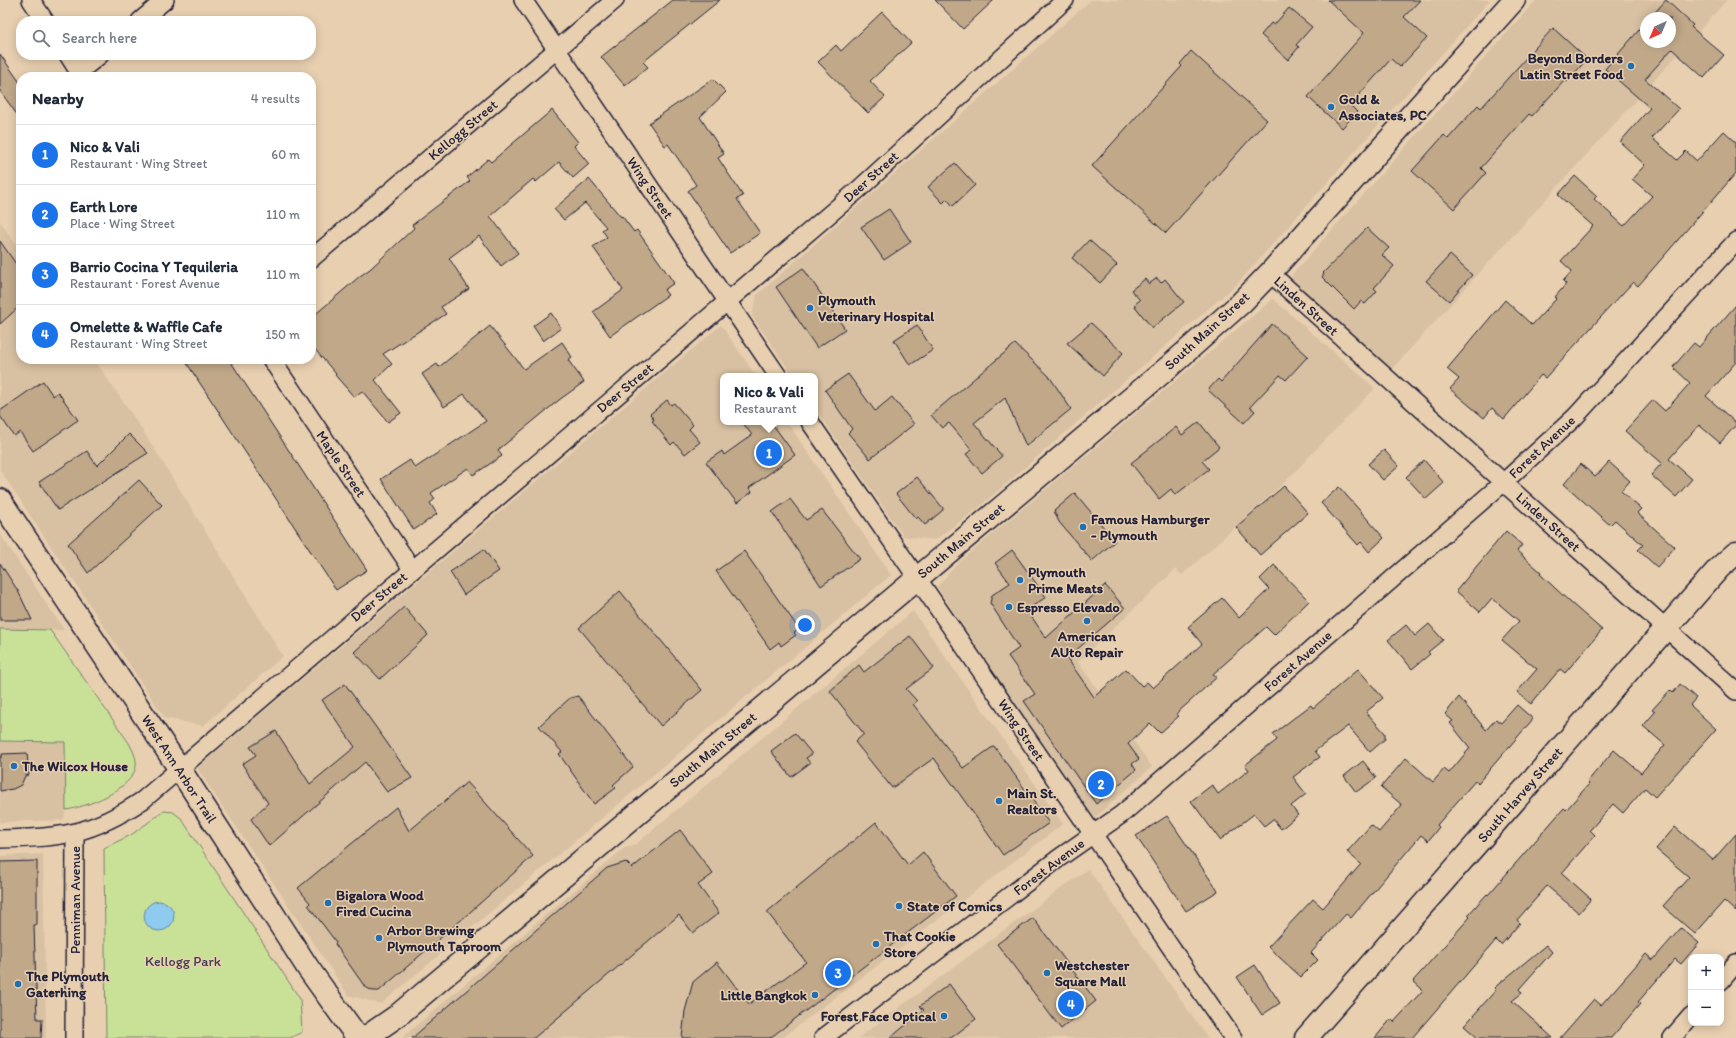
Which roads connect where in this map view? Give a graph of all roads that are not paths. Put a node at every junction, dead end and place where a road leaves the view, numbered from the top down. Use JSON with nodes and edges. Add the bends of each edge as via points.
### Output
{"nodes":[{"id":1,"x":30,"y":0,"type":"edge"},
{"id":2,"x":165,"y":0,"type":"edge"},
{"id":3,"x":523,"y":0,"type":"edge"},
{"id":4,"x":615,"y":0,"type":"edge"},
{"id":5,"x":1065,"y":0,"type":"edge"},
{"id":6,"x":1514,"y":0,"type":"edge"},
{"id":7,"x":41,"y":16,"type":"edge"},
{"id":8,"x":146,"y":16,"type":"edge"},
{"id":9,"x":557,"y":50,"type":"junction"},
{"id":10,"x":71,"y":60,"type":"edge"},
{"id":11,"x":95,"y":60,"type":"edge"},
{"id":12,"x":79,"y":72,"type":"edge"},
{"id":13,"x":84,"y":72,"type":"edge"},
{"id":14,"x":1736,"y":241,"type":"edge"},
{"id":15,"x":316,"y":255,"type":"edge"},
{"id":16,"x":1270,"y":273,"type":"junction"},
{"id":17,"x":727,"y":301,"type":"junction"},
{"id":18,"x":274,"y":364,"type":"edge"},
{"id":19,"x":776,"y":373,"type":"edge"},
{"id":20,"x":812,"y":425,"type":"edge"},
{"id":21,"x":1504,"y":482,"type":"junction"},
{"id":22,"x":0,"y":500,"type":"edge"},
{"id":23,"x":1736,"y":553,"type":"edge"},
{"id":24,"x":412,"y":569,"type":"junction"},
{"id":25,"x":917,"y":579,"type":"junction"},
{"id":26,"x":1666,"y":628,"type":"junction"},
{"id":27,"x":1736,"y":691,"type":"edge"},
{"id":28,"x":179,"y":768,"type":"junction"},
{"id":29,"x":75,"y":833,"type":"junction"},
{"id":30,"x":1092,"y":835,"type":"junction"},
{"id":31,"x":0,"y":839,"type":"edge"},
{"id":32,"x":1736,"y":963,"type":"edge"},
{"id":33,"x":1724,"y":977,"type":"edge"},
{"id":34,"x":1688,"y":1019,"type":"edge"},
{"id":35,"x":74,"y":1038,"type":"edge"},
{"id":36,"x":358,"y":1038,"type":"edge"},
{"id":37,"x":365,"y":1038,"type":"edge"},
{"id":38,"x":822,"y":1038,"type":"edge"},
{"id":39,"x":1233,"y":1038,"type":"edge"},
{"id":40,"x":1306,"y":1038,"type":"edge"},
{"id":41,"x":1672,"y":1038,"type":"edge"}],
"edges":[{"from":1,"to":7,"type":"street"},
{"from":2,"to":8,"type":"street"},
{"from":3,"to":9,"type":"street","name":"Wing Street"},
{"from":4,"to":9,"type":"street","name":"Kellogg Street"},
{"from":5,"to":17,"type":"street","name":"Deer Street","via":[[859,189]]},
{"from":6,"to":16,"type":"main road","name":"South Main Street"},
{"from":9,"to":15,"type":"street","name":"Kellogg Street"},
{"from":9,"to":17,"type":"street","name":"Wing Street"},
{"from":10,"to":12,"type":"street"},
{"from":11,"to":13,"type":"street"},
{"from":14,"to":21,"type":"street","name":"Forest Avenue","via":[[1575,417]]},
{"from":16,"to":21,"type":"street","name":"Linden Street"},
{"from":16,"to":25,"type":"main road","name":"South Main Street","via":[[1192,347]]},
{"from":17,"to":19,"type":"street","name":"Wing Street"},
{"from":17,"to":24,"type":"street","name":"Deer Street"},
{"from":18,"to":24,"type":"street","name":"Maple Street"},
{"from":20,"to":25,"type":"street","name":"Wing Street"},
{"from":21,"to":26,"type":"street","name":"Linden Street"},
{"from":21,"to":30,"type":"street","name":"Forest Avenue","via":[[1122,814]]},
{"from":22,"to":28,"type":"main road","name":"West Ann Arbor Trail"},
{"from":23,"to":26,"type":"main road","name":"South Harvey Street","via":[[1719,568]]},
{"from":24,"to":28,"type":"street","name":"Deer Street"},
{"from":25,"to":30,"type":"street","name":"Wing Street"},
{"from":25,"to":37,"type":"main road","name":"South Main Street","via":[[397,1016]]},
{"from":26,"to":27,"type":"street","name":"Linden Street"},
{"from":26,"to":40,"type":"main road","name":"South Harvey Street"},
{"from":28,"to":29,"type":"street","name":"Deer Street","via":[[123,813]]},
{"from":28,"to":36,"type":"main road","name":"West Ann Arbor Trail","via":[[308,968]]},
{"from":29,"to":31,"type":"street","name":"Deer Street","via":[[41,838]]},
{"from":29,"to":35,"type":"street","name":"Penniman Avenue"},
{"from":30,"to":38,"type":"street","name":"Forest Avenue"},
{"from":30,"to":39,"type":"street","name":"Wing Street"},
{"from":32,"to":33,"type":"street"},
{"from":34,"to":41,"type":"street"}]}
